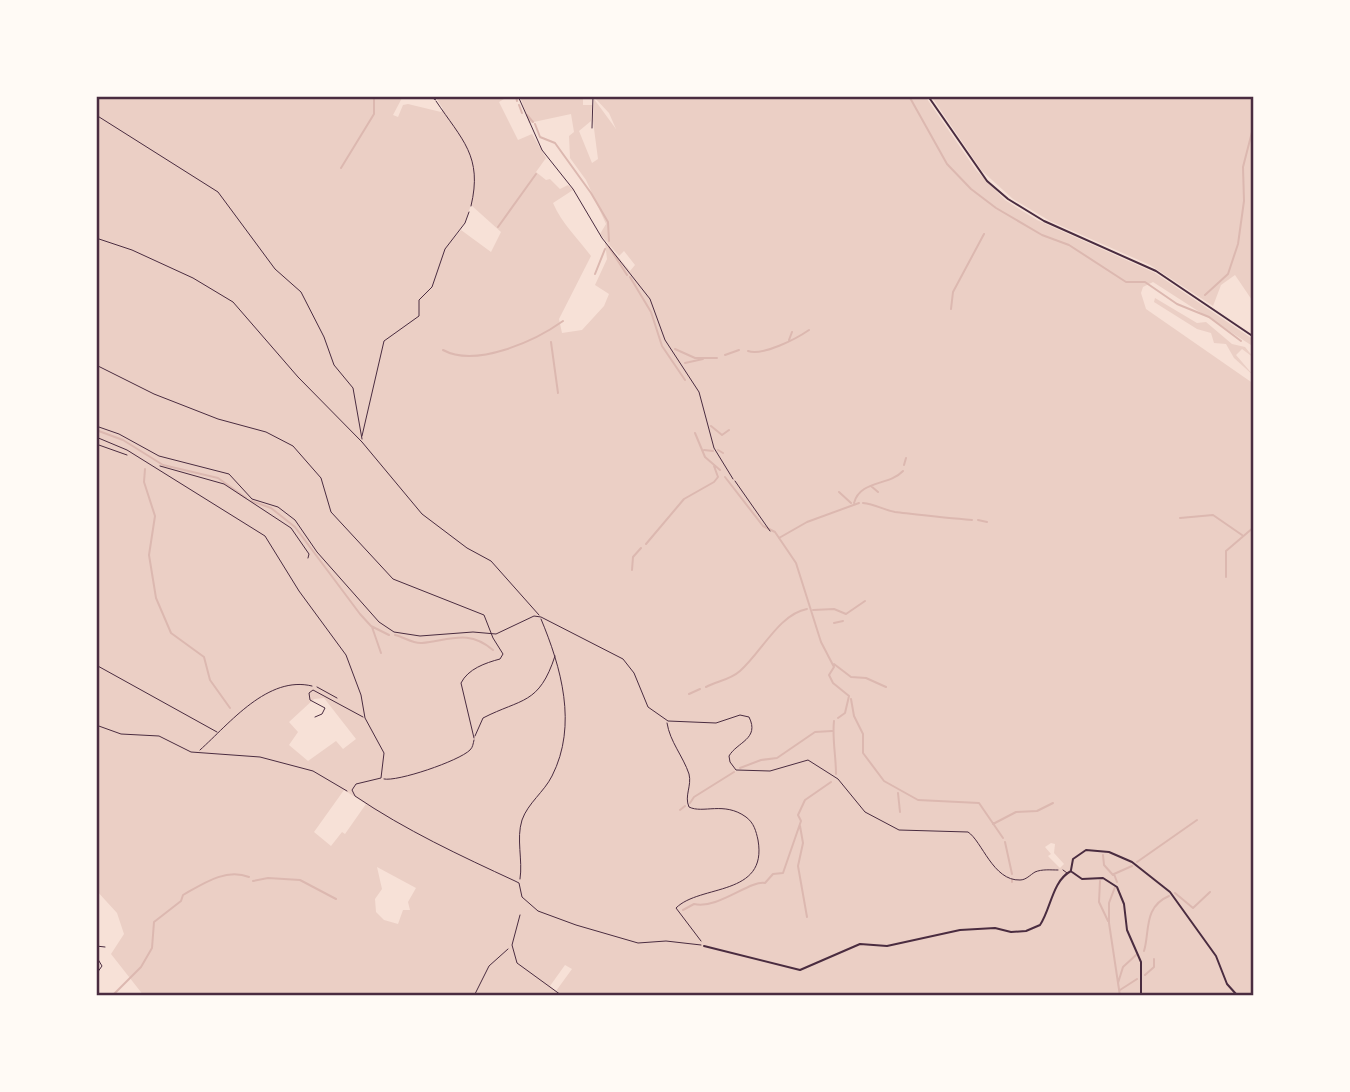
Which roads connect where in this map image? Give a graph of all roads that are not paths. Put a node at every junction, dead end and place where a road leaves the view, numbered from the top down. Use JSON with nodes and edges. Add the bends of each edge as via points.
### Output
{"nodes":[{"id":1,"x":518,"y":96,"type":"edge"},
{"id":2,"x":593,"y":96,"type":"edge"},
{"id":3,"x":928,"y":96,"type":"edge"},
{"id":4,"x":433,"y":98,"type":"edge"},
{"id":5,"x":592,"y":128,"type":"dead end"},
{"id":6,"x":471,"y":206,"type":"road end"},
{"id":7,"x":1254,"y":337,"type":"edge"},
{"id":8,"x":96,"y":437,"type":"edge"},
{"id":9,"x":733,"y":479,"type":"road end"},
{"id":10,"x":315,"y":717,"type":"dead end"},
{"id":11,"x":365,"y":718,"type":"junction"},
{"id":12,"x":1063,"y":870,"type":"road end"},
{"id":13,"x":1071,"y":871,"type":"junction"},
{"id":14,"x":1067,"y":873,"type":"junction"},
{"id":15,"x":520,"y":915,"type":"dead end"},
{"id":16,"x":96,"y":946,"type":"edge"},
{"id":17,"x":704,"y":946,"type":"joint"},
{"id":18,"x":105,"y":947,"type":"dead end"},
{"id":19,"x":96,"y":956,"type":"edge"},
{"id":20,"x":96,"y":995,"type":"edge"},
{"id":21,"x":561,"y":995,"type":"edge"},
{"id":22,"x":1141,"y":996,"type":"edge"},
{"id":23,"x":1244,"y":996,"type":"edge"}],
"edges":[{"from":1,"to":9,"type":"lane","via":[[542,150],[650,299],[666,340],[699,392],[714,448]]},
{"from":2,"to":5,"type":"lane"},
{"from":3,"to":7,"type":"street","via":[[997,190],[1029,213],[1156,271]]},
{"from":4,"to":6,"type":"lane","via":[[472,153],[475,180]]},
{"from":8,"to":11,"type":"lane","via":[[121,446],[265,536],[346,655]]},
{"from":10,"to":11,"type":"lane","via":[[325,708],[310,700],[310,691],[319,691]]},
{"from":11,"to":17,"type":"lane","via":[[384,753],[382,778],[356,784],[353,793],[378,811],[519,883],[522,897],[538,911],[638,943]]},
{"from":12,"to":14,"type":"lane"},
{"from":13,"to":14,"type":"street"},
{"from":13,"to":22,"type":"street","via":[[1082,879],[1103,878],[1117,887],[1127,930],[1141,962]]},
{"from":13,"to":23,"type":"street","via":[[1073,859],[1086,850],[1102,850],[1132,862],[1182,905],[1216,956],[1227,985]]},
{"from":14,"to":17,"type":"street","via":[[1047,903],[1040,925],[1027,931],[971,929],[891,945],[860,944],[800,970]]},
{"from":15,"to":21,"type":"lane","via":[[512,945],[520,967]]},
{"from":16,"to":18,"type":"lane"},
{"from":19,"to":20,"type":"lane","via":[[102,966]]}]}
